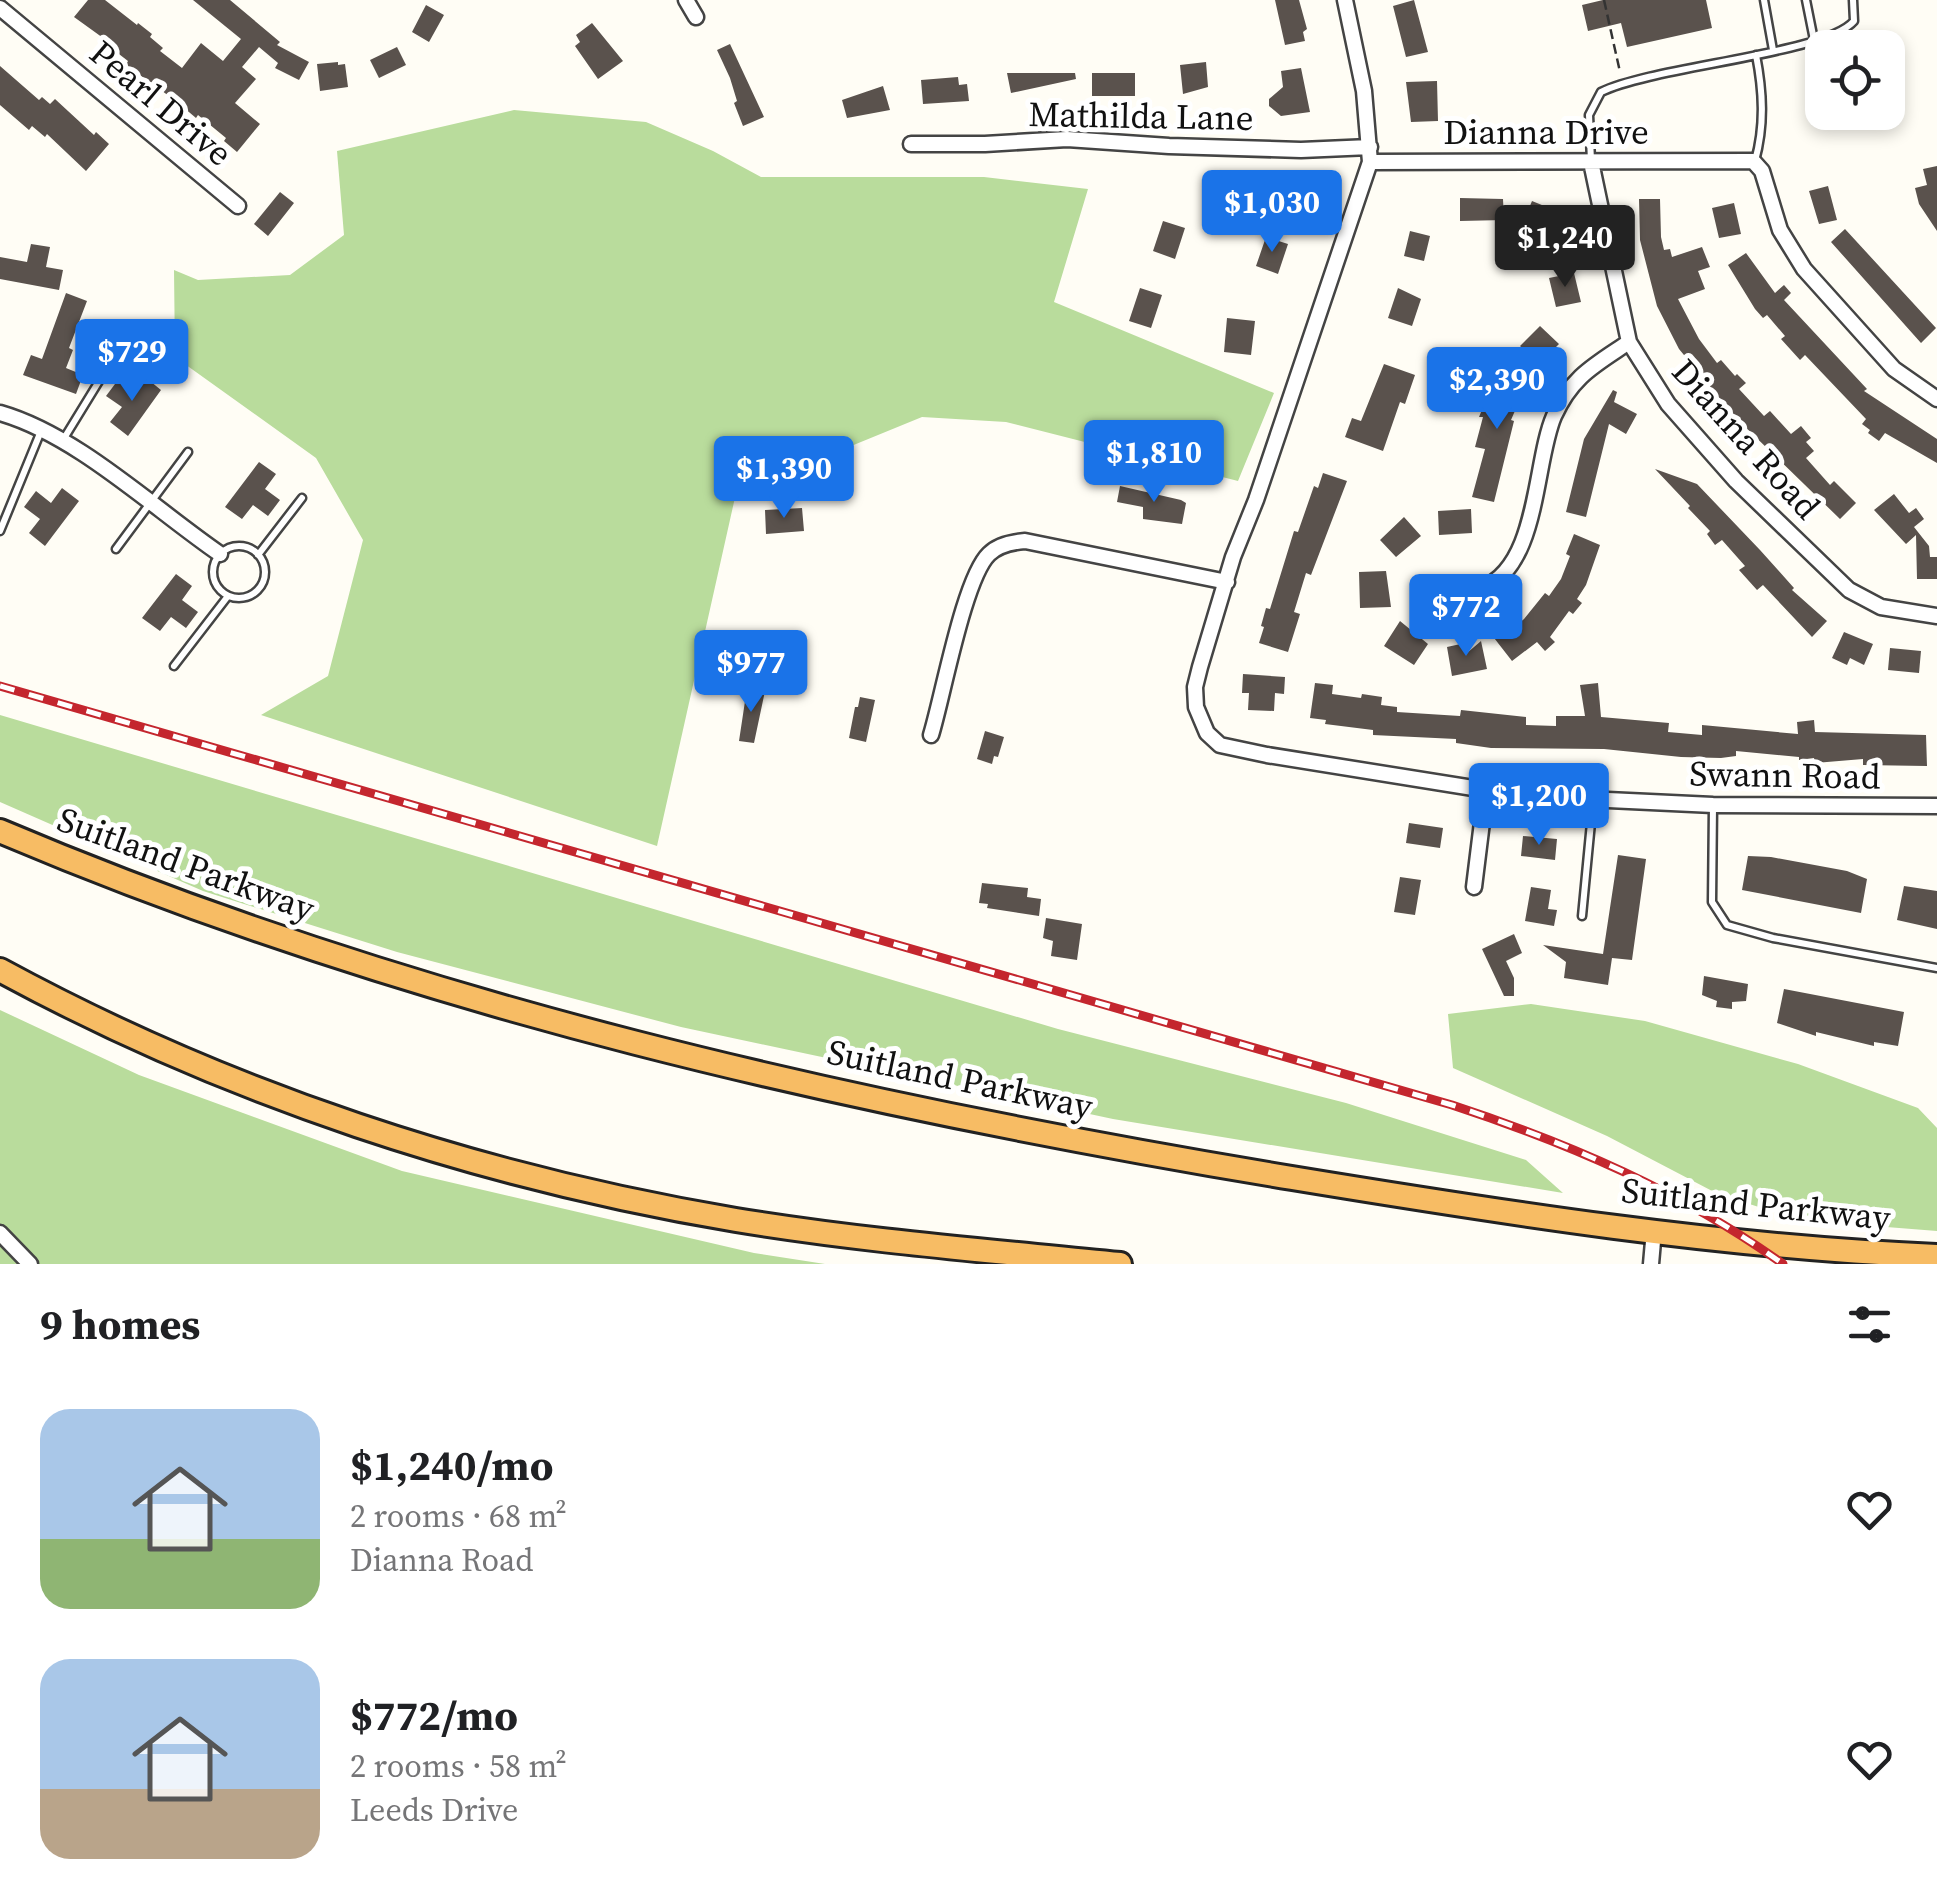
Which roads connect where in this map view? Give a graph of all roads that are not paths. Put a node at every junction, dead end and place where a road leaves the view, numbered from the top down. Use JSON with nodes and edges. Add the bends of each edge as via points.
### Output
{"nodes":[{"id":1,"x":686,"y":0,"type":"edge"},
{"id":2,"x":1345,"y":0,"type":"edge"},
{"id":3,"x":1764,"y":0,"type":"edge"},
{"id":4,"x":1806,"y":0,"type":"edge"},
{"id":5,"x":1853,"y":0,"type":"edge"},
{"id":6,"x":0,"y":8,"type":"edge"},
{"id":7,"x":696,"y":17,"type":"dead end"},
{"id":8,"x":1812,"y":30,"type":"edge"},
{"id":9,"x":1844,"y":30,"type":"edge"},
{"id":10,"x":1805,"y":42,"type":"edge"},
{"id":11,"x":1774,"y":50,"type":"junction"},
{"id":12,"x":1756,"y":55,"type":"junction"},
{"id":13,"x":910,"y":144,"type":"dead end"},
{"id":14,"x":1370,"y":154,"type":"junction"},
{"id":15,"x":1591,"y":162,"type":"junction"},
{"id":16,"x":1755,"y":162,"type":"junction"},
{"id":17,"x":238,"y":206,"type":"dead end"},
{"id":18,"x":131,"y":329,"type":"dead end"},
{"id":19,"x":1629,"y":342,"type":"junction"},
{"id":20,"x":1937,"y":399,"type":"edge"},
{"id":21,"x":0,"y":413,"type":"edge"},
{"id":22,"x":41,"y":430,"type":"junction"},
{"id":23,"x":62,"y":441,"type":"junction"},
{"id":24,"x":188,"y":452,"type":"dead end"},
{"id":25,"x":302,"y":498,"type":"dead end"},
{"id":26,"x":150,"y":503,"type":"junction"},
{"id":27,"x":0,"y":531,"type":"edge"},
{"id":28,"x":116,"y":549,"type":"dead end"},
{"id":29,"x":220,"y":554,"type":"junction"},
{"id":30,"x":258,"y":555,"type":"junction"},
{"id":31,"x":1226,"y":582,"type":"junction"},
{"id":32,"x":1451,"y":590,"type":"dead end"},
{"id":33,"x":228,"y":596,"type":"junction"},
{"id":34,"x":1937,"y":616,"type":"edge"},
{"id":35,"x":174,"y":666,"type":"dead end"},
{"id":36,"x":931,"y":735,"type":"dead end"},
{"id":37,"x":1486,"y":790,"type":"junction"},
{"id":38,"x":1593,"y":801,"type":"junction"},
{"id":39,"x":1713,"y":805,"type":"junction"},
{"id":40,"x":1937,"y":806,"type":"edge"},
{"id":41,"x":0,"y":831,"type":"edge"},
{"id":42,"x":1474,"y":887,"type":"dead end"},
{"id":43,"x":1582,"y":916,"type":"dead end"},
{"id":44,"x":1937,"y":968,"type":"edge"},
{"id":45,"x":0,"y":970,"type":"edge"},
{"id":46,"x":1654,"y":1230,"type":"junction"},
{"id":47,"x":0,"y":1233,"type":"edge"},
{"id":48,"x":1937,"y":1256,"type":"edge"},
{"id":49,"x":30,"y":1264,"type":"edge"},
{"id":50,"x":1120,"y":1264,"type":"edge"},
{"id":51,"x":1651,"y":1264,"type":"edge"}],
"edges":[{"from":1,"to":7,"type":"street"},
{"from":2,"to":14,"type":"street","name":"Swann Road"},
{"from":3,"to":11,"type":"lane"},
{"from":4,"to":8,"type":"lane"},
{"from":5,"to":9,"type":"lane","via":[[1854,21]]},
{"from":6,"to":17,"type":"street","name":"Pearl Drive"},
{"from":10,"to":11,"type":"lane"},
{"from":11,"to":12,"type":"lane"},
{"from":12,"to":15,"type":"lane","via":[[1601,92],[1590,114]]},
{"from":12,"to":16,"type":"lane","via":[[1763,110]]},
{"from":13,"to":14,"type":"street","name":"Mathilda Lane","via":[[1067,139]]},
{"from":14,"to":15,"type":"street","name":"Dianna Drive"},
{"from":14,"to":31,"type":"street","name":"Swann Road"},
{"from":15,"to":16,"type":"street","name":"Dianna Drive"},
{"from":15,"to":19,"type":"street","name":"Dianna Road"},
{"from":16,"to":20,"type":"street","via":[[1780,230],[1804,269],[1894,368]]},
{"from":18,"to":23,"type":"lane"},
{"from":19,"to":32,"type":"street","via":[[1576,377],[1553,418],[1536,495],[1507,570],[1482,588]]},
{"from":19,"to":34,"type":"street","name":"Dianna Road","via":[[1668,404],[1736,481],[1849,590],[1881,607]]},
{"from":21,"to":22,"type":"street"},
{"from":22,"to":23,"type":"street"},
{"from":22,"to":27,"type":"lane"},
{"from":23,"to":26,"type":"street"},
{"from":24,"to":26,"type":"lane"},
{"from":25,"to":30,"type":"lane"},
{"from":26,"to":28,"type":"lane"},
{"from":26,"to":29,"type":"street"},
{"from":29,"to":30,"type":"lane","via":[[244,546]]},
{"from":29,"to":33,"type":"lane","via":[[214,580]]},
{"from":30,"to":33,"type":"lane","via":[[265,569],[258,589]]},
{"from":31,"to":36,"type":"street","via":[[1025,541],[1000,547],[978,572]]},
{"from":31,"to":37,"type":"street","name":"Swann Road","via":[[1195,686],[1196,707],[1212,740]]},
{"from":33,"to":35,"type":"lane"},
{"from":37,"to":38,"type":"street","name":"Swann Road"},
{"from":37,"to":42,"type":"street"},
{"from":38,"to":39,"type":"street","name":"Swann Road"},
{"from":38,"to":43,"type":"lane"},
{"from":39,"to":40,"type":"street","name":"Swann Road"},
{"from":39,"to":44,"type":"lane","via":[[1712,902],[1727,925]]},
{"from":41,"to":46,"type":"highway","name":"Suitland Parkway","via":[[274,936],[655,1047],[1193,1161]]},
{"from":45,"to":50,"type":"highway","via":[[250,1085],[519,1173],[753,1222]]},
{"from":46,"to":48,"type":"highway","name":"Suitland Parkway"},
{"from":46,"to":51,"type":"street"},
{"from":47,"to":49,"type":"street"}]}
